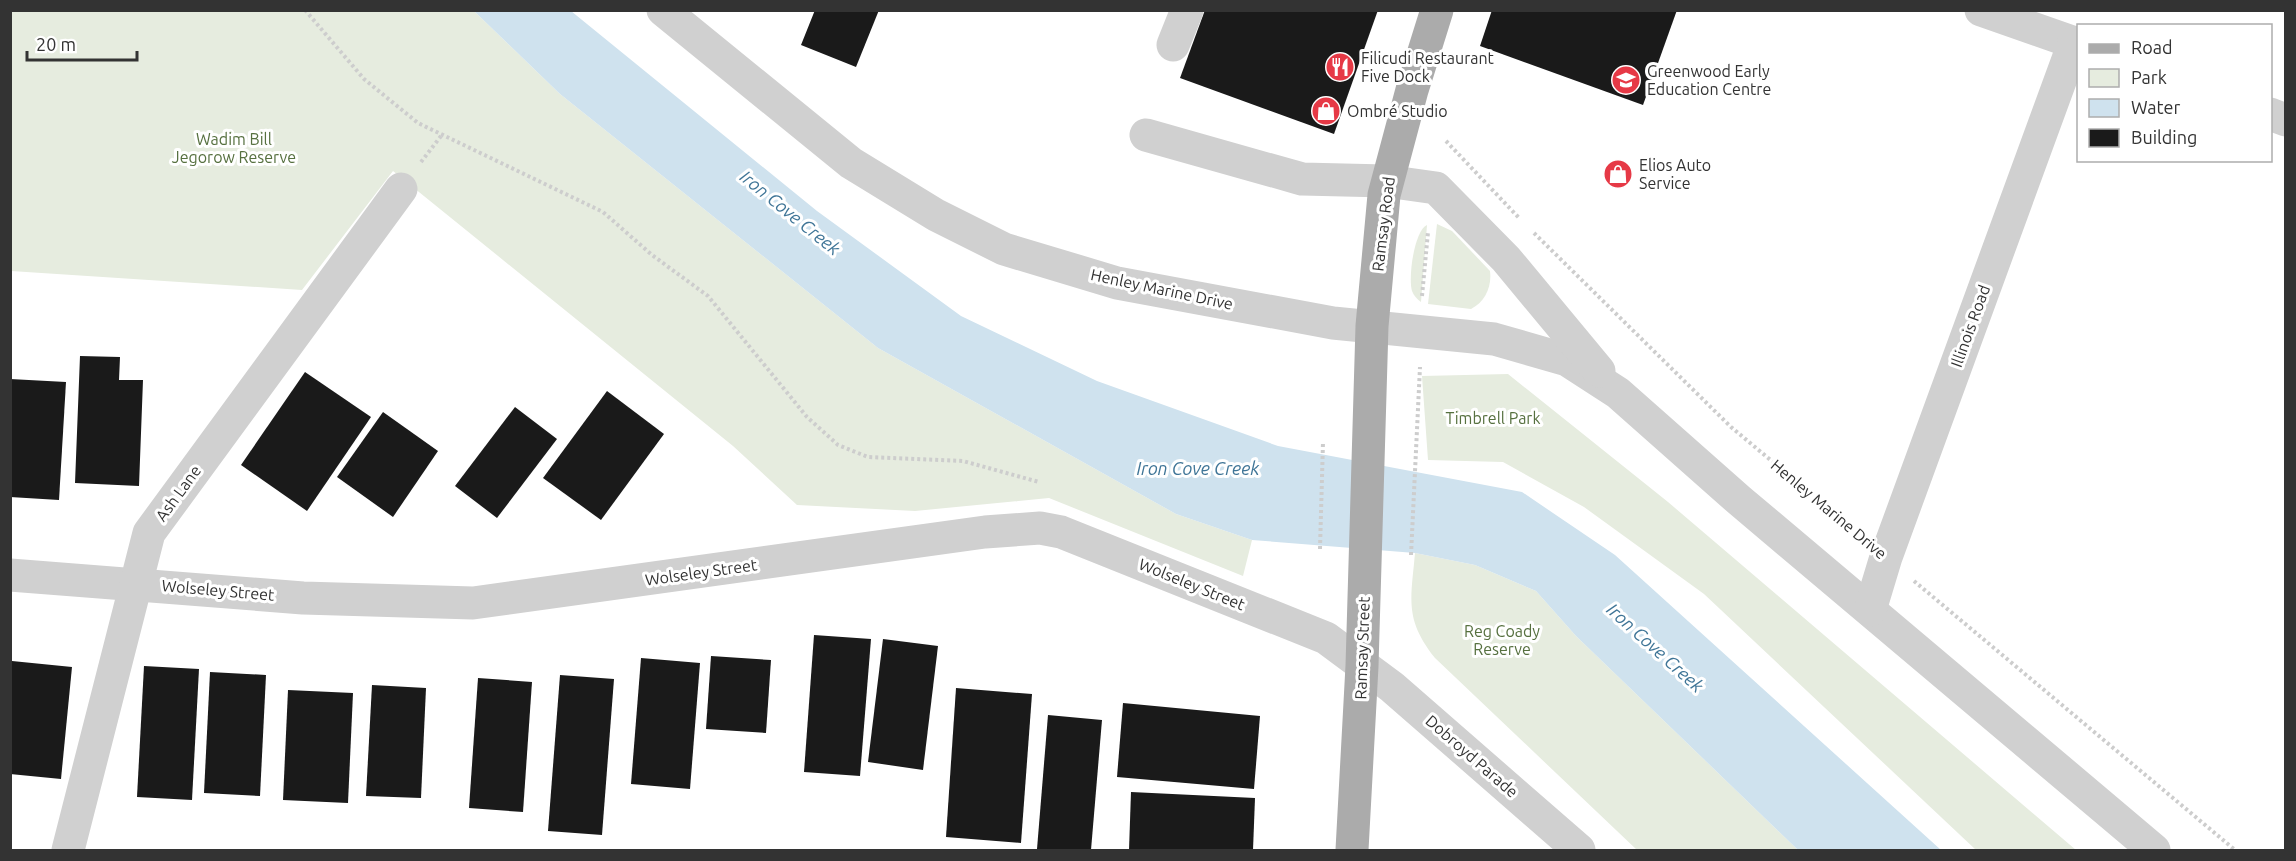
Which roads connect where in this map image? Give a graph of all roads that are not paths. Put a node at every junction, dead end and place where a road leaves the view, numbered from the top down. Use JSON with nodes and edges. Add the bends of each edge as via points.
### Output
{"nodes":[{"id":1,"x":663,"y":10,"type":"edge"},
{"id":2,"x":1186,"y":10,"type":"edge"},
{"id":3,"x":1437,"y":10,"type":"edge"},
{"id":4,"x":1981,"y":10,"type":"edge"},
{"id":5,"x":2076,"y":44,"type":"edge"},
{"id":6,"x":1173,"y":45,"type":"dead end"},
{"id":7,"x":2272,"y":114,"type":"edge"},
{"id":8,"x":2286,"y":120,"type":"edge"},
{"id":9,"x":1146,"y":135,"type":"dead end"},
{"id":10,"x":1386,"y":181,"type":"junction"},
{"id":11,"x":401,"y":189,"type":"dead end"},
{"id":12,"x":1372,"y":326,"type":"junction"},
{"id":13,"x":1618,"y":393,"type":"junction"},
{"id":14,"x":1369,"y":445,"type":"joint"},
{"id":15,"x":10,"y":574,"type":"edge"},
{"id":16,"x":134,"y":583,"type":"junction"},
{"id":17,"x":1870,"y":610,"type":"junction"},
{"id":18,"x":1362,"y":666,"type":"junction"},
{"id":19,"x":68,"y":850,"type":"edge"},
{"id":20,"x":1352,"y":850,"type":"edge"},
{"id":21,"x":1579,"y":850,"type":"edge"},
{"id":22,"x":2154,"y":850,"type":"edge"}],
"edges":[{"from":1,"to":12,"type":"street","name":"Henley Marine Drive","via":[[851,163],[936,215],[1004,249],[1117,283],[1333,323]]},
{"from":2,"to":6,"type":"street"},
{"from":3,"to":10,"type":"main road","name":"Ramsay Road"},
{"from":4,"to":5,"type":"street"},
{"from":5,"to":17,"type":"street","name":"Illinois Road","via":[[1886,557]]},
{"from":7,"to":8,"type":"street"},
{"from":9,"to":10,"type":"street","name":"Henley Marine Drive","via":[[1302,179]]},
{"from":10,"to":12,"type":"main road","name":"Ramsay Road"},
{"from":10,"to":13,"type":"street","name":"Henley Marine Drive","via":[[1436,188],[1506,259]]},
{"from":11,"to":16,"type":"street","name":"Ash Lane","via":[[148,533]]},
{"from":12,"to":13,"type":"street","name":"Henley Marine Drive","via":[[1494,339],[1533,349],[1567,360]]},
{"from":12,"to":14,"type":"main road","name":"Ramsay Road"},
{"from":13,"to":17,"type":"street","name":"Henley Marine Drive"},
{"from":14,"to":18,"type":"main road","name":"Ramsay Street"},
{"from":15,"to":16,"type":"street","name":"Wolseley Street"},
{"from":16,"to":18,"type":"street","name":"Wolseley Street","via":[[303,598],[473,603],[985,532],[1040,528],[1061,532],[1326,638]]},
{"from":16,"to":19,"type":"street","name":"Ash Lane"},
{"from":17,"to":22,"type":"street","name":"Henley Marine Drive"},
{"from":18,"to":20,"type":"main road","name":"Ramsay Street"},
{"from":18,"to":21,"type":"street","name":"Dobroyd Parade","via":[[1392,687]]}]}
